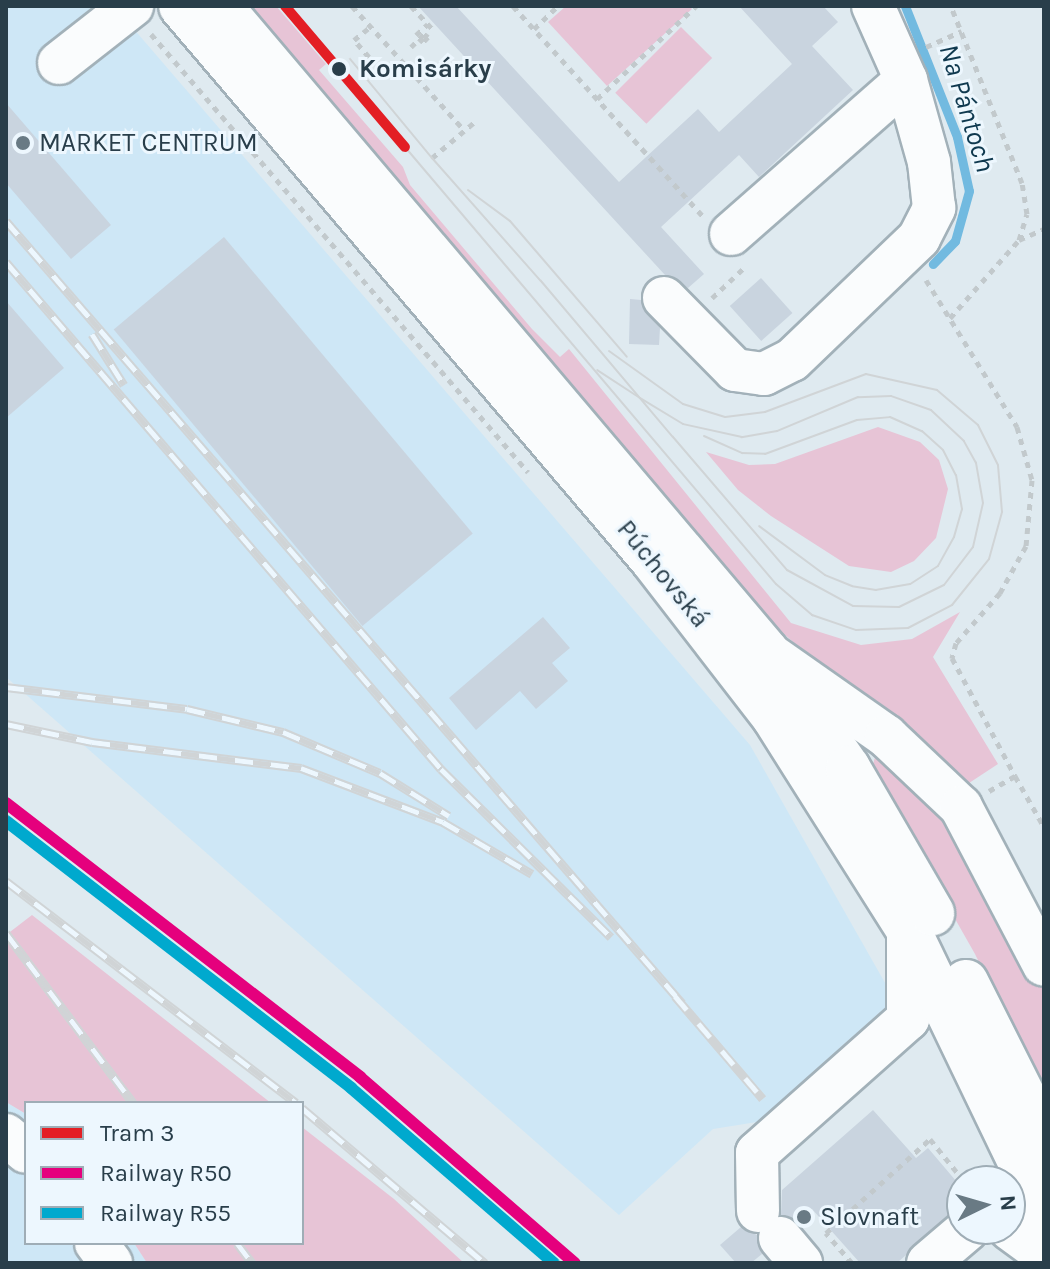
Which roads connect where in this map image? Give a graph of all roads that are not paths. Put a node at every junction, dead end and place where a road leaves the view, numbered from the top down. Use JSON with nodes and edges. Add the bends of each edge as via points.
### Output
{"nodes":[{"id":1,"x":181,"y":6,"type":"edge"},
{"id":2,"x":220,"y":6,"type":"edge"},
{"id":3,"x":873,"y":6,"type":"edge"},
{"id":4,"x":130,"y":7,"type":"edge"},
{"id":5,"x":59,"y":63,"type":"dead end"},
{"id":6,"x":906,"y":80,"type":"junction"},
{"id":7,"x":729,"y":244,"type":"road end"},
{"id":8,"x":664,"y":298,"type":"dead end"},
{"id":9,"x":767,"y":652,"type":"junction"},
{"id":10,"x":908,"y":929,"type":"junction"},
{"id":11,"x":1044,"y":965,"type":"edge"},
{"id":12,"x":6,"y":1135,"type":"edge"},
{"id":13,"x":1044,"y":1137,"type":"edge"},
{"id":14,"x":24,"y":1150,"type":"edge"},
{"id":15,"x":1044,"y":1212,"type":"edge"},
{"id":16,"x":780,"y":1237,"type":"edge"},
{"id":17,"x":1026,"y":1241,"type":"edge"},
{"id":18,"x":98,"y":1245,"type":"edge"},
{"id":19,"x":949,"y":1245,"type":"edge"},
{"id":20,"x":1044,"y":1254,"type":"edge"},
{"id":21,"x":111,"y":1263,"type":"edge"},
{"id":22,"x":928,"y":1263,"type":"edge"}],
"edges":[{"from":1,"to":10,"type":"main road","name":"Púchovská","via":[[718,641],[827,795]]},
{"from":2,"to":9,"type":"main road","name":"Púchovská"},
{"from":3,"to":6,"type":"street"},
{"from":4,"to":5,"type":"street"},
{"from":6,"to":7,"type":"street"},
{"from":6,"to":8,"type":"street","via":[[923,134],[934,208],[907,250],[792,360],[764,374],[735,370]]},
{"from":9,"to":11,"type":"street","via":[[886,736],[961,807]]},
{"from":9,"to":13,"type":"main road","name":"Púchovská","via":[[897,850]]},
{"from":10,"to":15,"type":"main road","name":"Púchovská"},
{"from":10,"to":16,"type":"street","via":[[908,1019],[757,1153]]},
{"from":12,"to":14,"type":"street"},
{"from":17,"to":20,"type":"street"},
{"from":18,"to":21,"type":"street"},
{"from":19,"to":22,"type":"street"}]}
